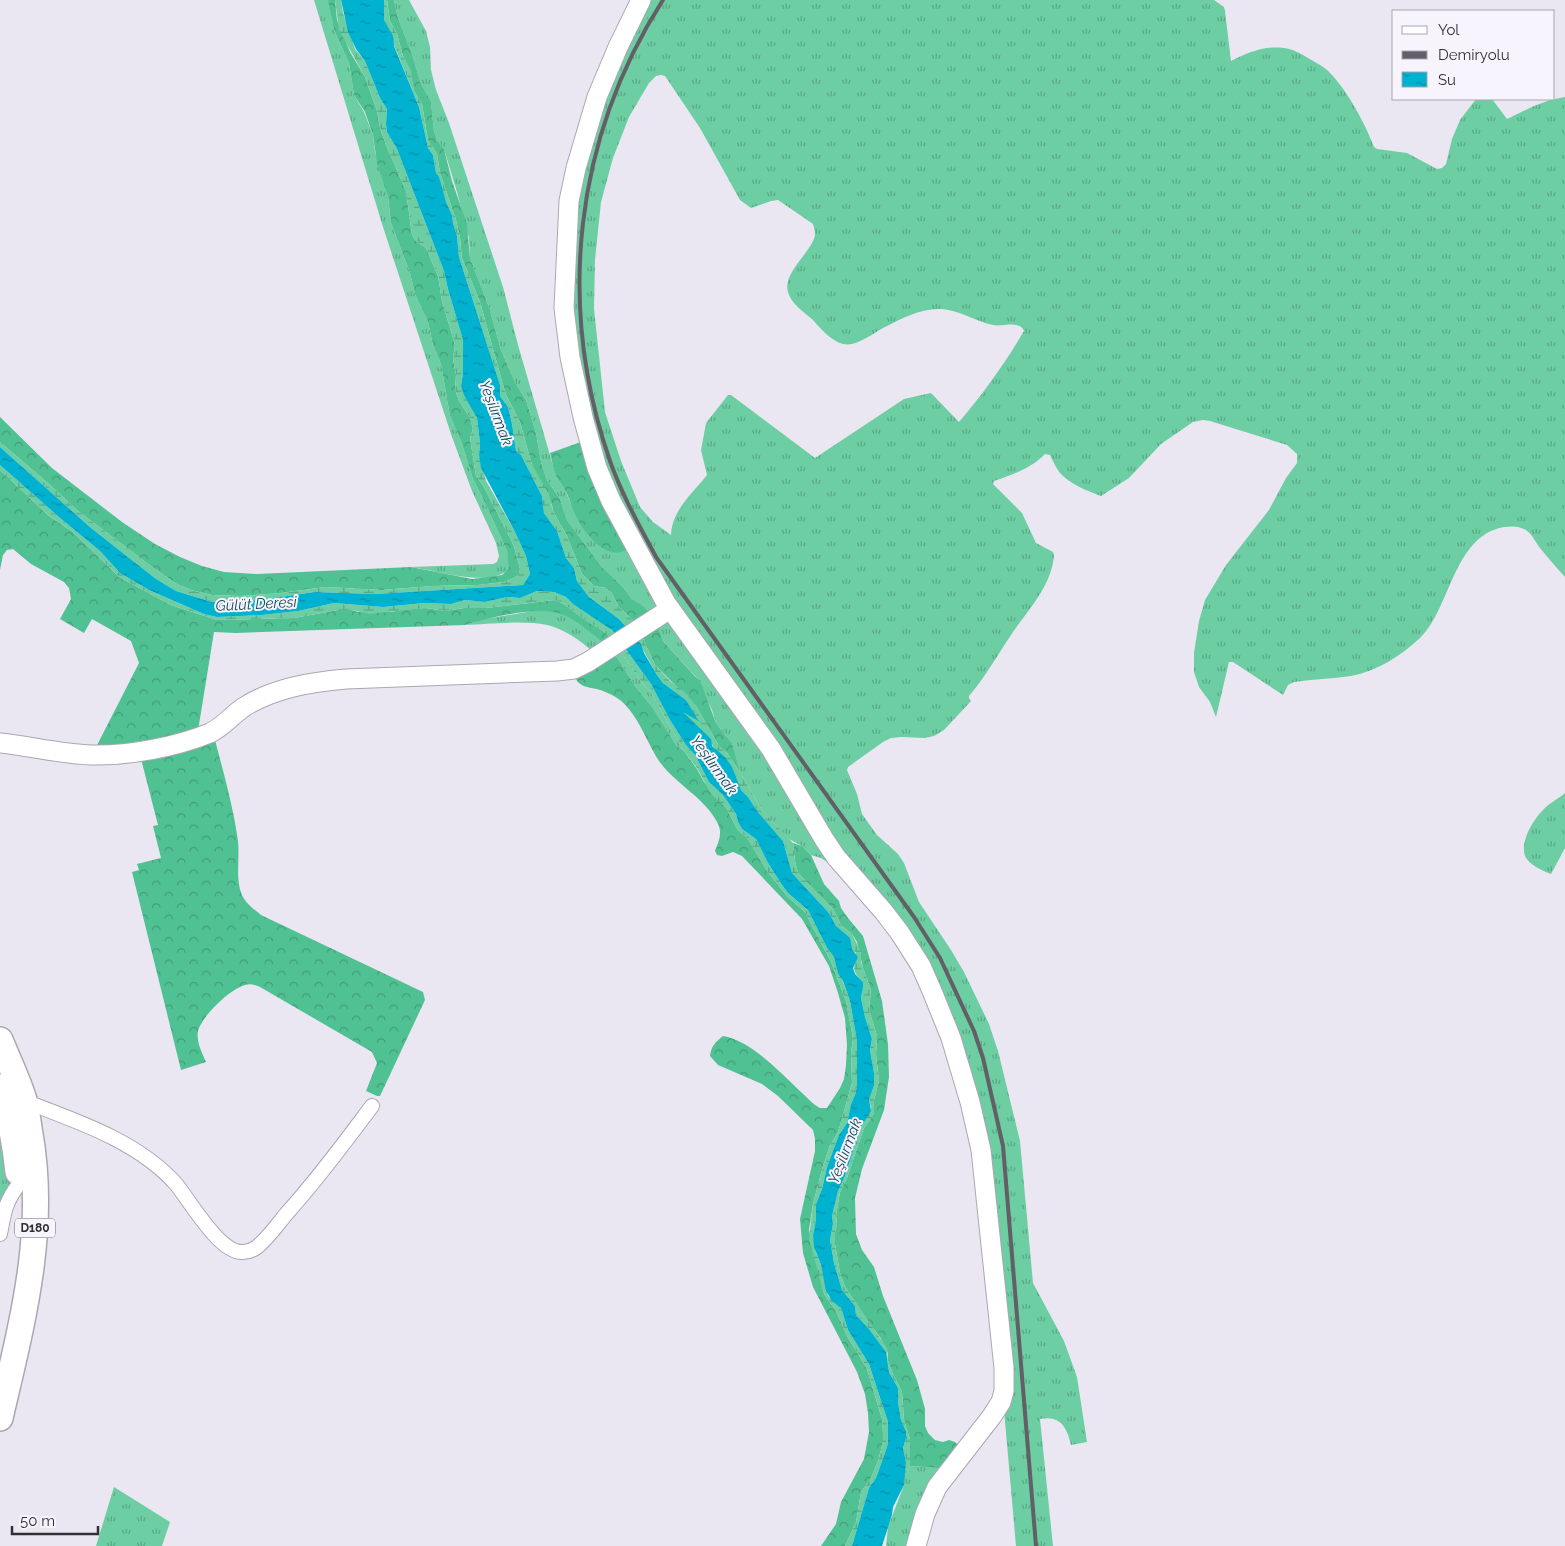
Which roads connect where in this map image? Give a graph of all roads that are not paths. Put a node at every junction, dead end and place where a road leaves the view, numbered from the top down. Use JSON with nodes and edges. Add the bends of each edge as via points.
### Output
{"nodes":[{"id":1,"x":642,"y":0,"type":"edge"},
{"id":2,"x":664,"y":613,"type":"junction"},
{"id":3,"x":0,"y":744,"type":"edge"},
{"id":4,"x":0,"y":1040,"type":"edge"},
{"id":5,"x":0,"y":1087,"type":"edge"},
{"id":6,"x":24,"y":1101,"type":"junction"},
{"id":7,"x":372,"y":1106,"type":"dead end"},
{"id":8,"x":19,"y":1184,"type":"junction"},
{"id":9,"x":0,"y":1234,"type":"edge"},
{"id":10,"x":0,"y":1348,"type":"edge"},
{"id":11,"x":0,"y":1418,"type":"edge"},
{"id":12,"x":916,"y":1546,"type":"edge"}],
"edges":[{"from":1,"to":2,"type":"street","via":[[597,96],[576,168],[569,201],[564,308],[570,357],[597,468],[610,501],[650,575]]},
{"from":2,"to":3,"type":"street","via":[[574,669],[346,679],[299,685],[242,708],[213,732],[157,748],[92,755]]},
{"from":2,"to":12,"type":"street","via":[[770,749],[836,857],[884,912],[921,966],[951,1038],[970,1102],[981,1150],[1004,1390],[992,1416],[937,1487]]},
{"from":4,"to":6,"type":"highway","number":"D180"},
{"from":5,"to":8,"type":"highway","number":"D180","via":[[16,1153]]},
{"from":6,"to":7,"type":"street","via":[[123,1143],[146,1158],[177,1186],[227,1248],[243,1252],[257,1247],[311,1187]]},
{"from":6,"to":11,"type":"highway","number":"D180","via":[[37,1198],[34,1252],[27,1302]]},
{"from":8,"to":9,"type":"street","via":[[5,1206]]},
{"from":8,"to":10,"type":"highway","number":"D180","via":[[18,1250],[12,1298]]}]}
